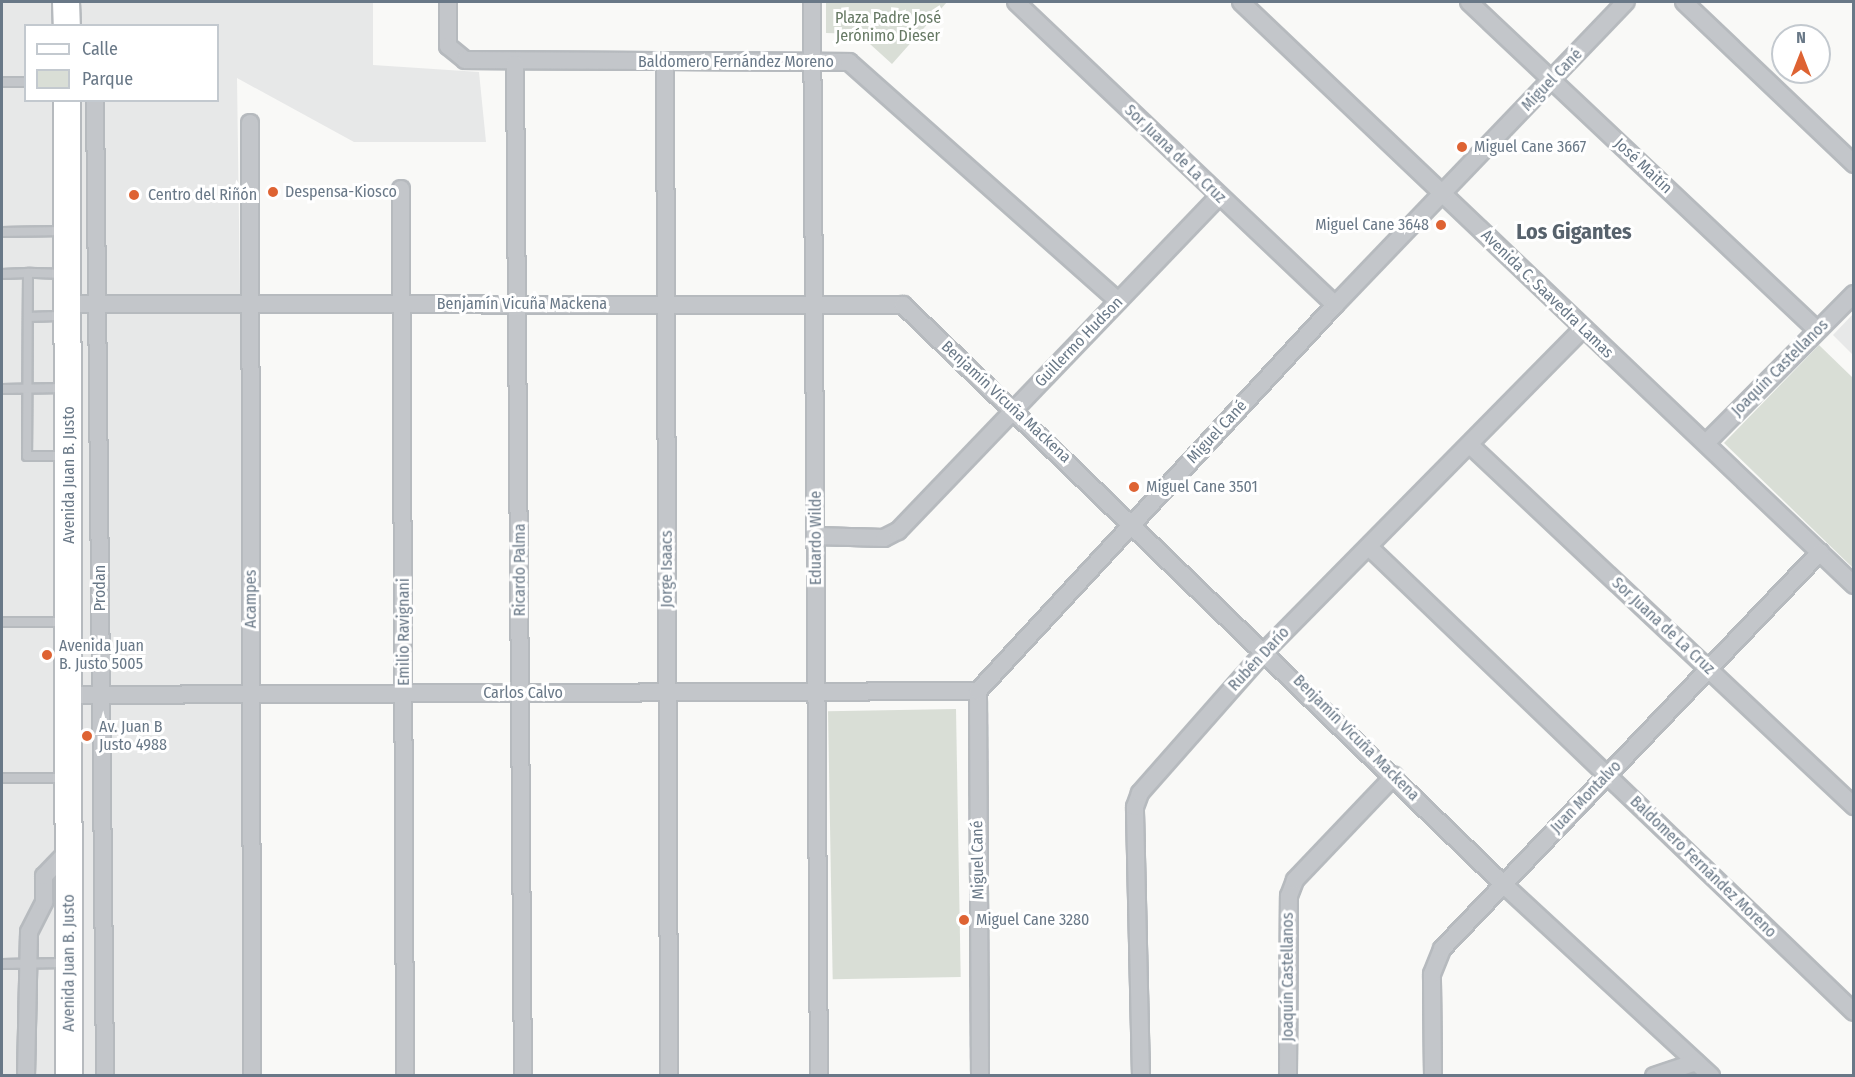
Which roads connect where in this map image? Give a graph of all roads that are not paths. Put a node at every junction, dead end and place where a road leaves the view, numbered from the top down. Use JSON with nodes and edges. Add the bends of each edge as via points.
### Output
{"nodes":[{"id":1,"x":66,"y":2,"type":"edge"},
{"id":2,"x":448,"y":2,"type":"edge"},
{"id":3,"x":812,"y":2,"type":"edge"},
{"id":4,"x":1241,"y":2,"type":"edge"},
{"id":5,"x":1469,"y":2,"type":"edge"},
{"id":6,"x":1626,"y":2,"type":"edge"},
{"id":7,"x":1684,"y":2,"type":"edge"},
{"id":8,"x":1025,"y":5,"type":"edge"},
{"id":9,"x":67,"y":24,"type":"edge"},
{"id":10,"x":813,"y":61,"type":"junction"},
{"id":11,"x":665,"y":62,"type":"junction"},
{"id":12,"x":515,"y":64,"type":"junction"},
{"id":13,"x":1553,"y":80,"type":"junction"},
{"id":14,"x":2,"y":82,"type":"edge"},
{"id":15,"x":24,"y":82,"type":"edge"},
{"id":16,"x":67,"y":102,"type":"edge"},
{"id":17,"x":95,"y":102,"type":"edge"},
{"id":18,"x":250,"y":123,"type":"dead end"},
{"id":19,"x":1854,"y":164,"type":"edge"},
{"id":20,"x":402,"y":189,"type":"dead end"},
{"id":21,"x":1441,"y":192,"type":"junction"},
{"id":22,"x":1219,"y":196,"type":"junction"},
{"id":23,"x":68,"y":230,"type":"junction"},
{"id":24,"x":2,"y":232,"type":"edge"},
{"id":25,"x":28,"y":273,"type":"junction"},
{"id":26,"x":2,"y":274,"type":"edge"},
{"id":27,"x":68,"y":274,"type":"junction"},
{"id":28,"x":1854,"y":294,"type":"edge"},
{"id":29,"x":813,"y":301,"type":"junction"},
{"id":30,"x":1118,"y":301,"type":"junction"},
{"id":31,"x":666,"y":303,"type":"junction"},
{"id":32,"x":251,"y":304,"type":"junction"},
{"id":33,"x":403,"y":304,"type":"junction"},
{"id":34,"x":520,"y":304,"type":"junction"},
{"id":35,"x":100,"y":305,"type":"junction"},
{"id":36,"x":1335,"y":305,"type":"junction"},
{"id":37,"x":69,"y":310,"type":"junction"},
{"id":38,"x":28,"y":317,"type":"junction"},
{"id":39,"x":1583,"y":329,"type":"junction"},
{"id":40,"x":1817,"y":330,"type":"junction"},
{"id":41,"x":28,"y":388,"type":"junction"},
{"id":42,"x":69,"y":388,"type":"junction"},
{"id":43,"x":2,"y":389,"type":"edge"},
{"id":44,"x":1014,"y":409,"type":"junction"},
{"id":45,"x":1706,"y":443,"type":"junction"},
{"id":46,"x":1471,"y":446,"type":"junction"},
{"id":47,"x":69,"y":456,"type":"junction"},
{"id":48,"x":1134,"y":522,"type":"junction"},
{"id":49,"x":816,"y":536,"type":"junction"},
{"id":50,"x":1370,"y":548,"type":"junction"},
{"id":51,"x":1820,"y":552,"type":"junction"},
{"id":52,"x":1854,"y":585,"type":"edge"},
{"id":53,"x":2,"y":622,"type":"edge"},
{"id":54,"x":69,"y":622,"type":"junction"},
{"id":55,"x":1266,"y":650,"type":"junction"},
{"id":56,"x":1709,"y":669,"type":"junction"},
{"id":57,"x":978,"y":691,"type":"junction"},
{"id":58,"x":667,"y":692,"type":"junction"},
{"id":59,"x":521,"y":693,"type":"junction"},
{"id":60,"x":816,"y":693,"type":"junction"},
{"id":61,"x":404,"y":694,"type":"junction"},
{"id":62,"x":69,"y":695,"type":"junction"},
{"id":63,"x":252,"y":695,"type":"junction"},
{"id":64,"x":100,"y":697,"type":"junction"},
{"id":65,"x":1607,"y":775,"type":"junction"},
{"id":66,"x":1394,"y":776,"type":"junction"},
{"id":67,"x":2,"y":778,"type":"edge"},
{"id":68,"x":69,"y":778,"type":"junction"},
{"id":69,"x":1854,"y":806,"type":"edge"},
{"id":70,"x":69,"y":850,"type":"junction"},
{"id":71,"x":1503,"y":884,"type":"junction"},
{"id":72,"x":69,"y":963,"type":"junction"},
{"id":73,"x":2,"y":964,"type":"edge"},
{"id":74,"x":27,"y":964,"type":"junction"},
{"id":75,"x":1854,"y":1012,"type":"edge"},
{"id":76,"x":1696,"y":1062,"type":"junction"},
{"id":77,"x":26,"y":1076,"type":"edge"},
{"id":78,"x":69,"y":1076,"type":"edge"},
{"id":79,"x":105,"y":1076,"type":"edge"},
{"id":80,"x":252,"y":1076,"type":"edge"},
{"id":81,"x":405,"y":1076,"type":"edge"},
{"id":82,"x":523,"y":1076,"type":"edge"},
{"id":83,"x":669,"y":1076,"type":"edge"},
{"id":84,"x":819,"y":1076,"type":"edge"},
{"id":85,"x":980,"y":1076,"type":"edge"},
{"id":86,"x":1141,"y":1076,"type":"edge"},
{"id":87,"x":1288,"y":1076,"type":"edge"},
{"id":88,"x":1433,"y":1076,"type":"edge"},
{"id":89,"x":1654,"y":1076,"type":"edge"},
{"id":90,"x":1711,"y":1076,"type":"edge"}],
"edges":[{"from":1,"to":9,"type":"main road"},
{"from":2,"to":12,"type":"street","name":"Baldomero Fernández Moreno","via":[[448,46],[465,60]]},
{"from":3,"to":10,"type":"street","name":"Eduardo Wilde"},
{"from":4,"to":21,"type":"street","name":"Avenida C. Saavedra Lamas"},
{"from":5,"to":13,"type":"street","name":"José Maitín"},
{"from":6,"to":13,"type":"street","name":"Miguel Cané"},
{"from":7,"to":19,"type":"street"},
{"from":8,"to":22,"type":"street","name":"Sor Juana de La Cruz"},
{"from":10,"to":11,"type":"street","name":"Baldomero Fernández Moreno"},
{"from":10,"to":29,"type":"street","name":"Eduardo Wilde"},
{"from":10,"to":30,"type":"street","name":"Baldomero Fernández Moreno","via":[[849,62],[863,69]]},
{"from":11,"to":12,"type":"street","name":"Baldomero Fernández Moreno"},
{"from":11,"to":31,"type":"street","name":"Jorge Isaacs"},
{"from":12,"to":34,"type":"street","name":"Ricardo Palma"},
{"from":13,"to":21,"type":"street","name":"Miguel Cané"},
{"from":13,"to":40,"type":"street","name":"José Maitín"},
{"from":14,"to":15,"type":"lane"},
{"from":16,"to":23,"type":"main road","name":"Avenida Juan B. Justo"},
{"from":17,"to":35,"type":"street","name":"Prodan"},
{"from":18,"to":32,"type":"street","name":"Acampes"},
{"from":20,"to":33,"type":"street","name":"Emilio Ravignani"},
{"from":21,"to":36,"type":"street","name":"Miguel Cané"},
{"from":21,"to":39,"type":"street","name":"Avenida C. Saavedra Lamas"},
{"from":22,"to":30,"type":"street","name":"Guillermo Hudson"},
{"from":22,"to":36,"type":"street","name":"Sor Juana de La Cruz"},
{"from":23,"to":24,"type":"lane"},
{"from":23,"to":27,"type":"main road","name":"Avenida Juan B. Justo"},
{"from":25,"to":26,"type":"lane"},
{"from":25,"to":27,"type":"lane"},
{"from":25,"to":38,"type":"lane"},
{"from":27,"to":37,"type":"main road","name":"Avenida Juan B. Justo"},
{"from":28,"to":40,"type":"street","name":"Joaquín Castellanos"},
{"from":29,"to":31,"type":"street","name":"Benjamín Vicuña Mackena"},
{"from":29,"to":44,"type":"street","name":"Benjamín Vicuña Mackena","via":[[903,305]]},
{"from":29,"to":49,"type":"street","name":"Eduardo Wilde"},
{"from":30,"to":44,"type":"street","name":"Guillermo Hudson"},
{"from":31,"to":34,"type":"street","name":"Benjamín Vicuña Mackena"},
{"from":31,"to":58,"type":"street","name":"Jorge Isaacs"},
{"from":32,"to":33,"type":"street","name":"Benjamín Vicuña Mackena"},
{"from":32,"to":35,"type":"street","name":"Benjamín Vicuña Mackena"},
{"from":32,"to":63,"type":"street","name":"Acampes"},
{"from":33,"to":34,"type":"street","name":"Benjamín Vicuña Mackena"},
{"from":33,"to":61,"type":"street","name":"Emilio Ravignani"},
{"from":34,"to":59,"type":"street","name":"Ricardo Palma"},
{"from":35,"to":37,"type":"street","name":"Benjamín Vicuña Mackena"},
{"from":35,"to":64,"type":"street","name":"Prodan"},
{"from":36,"to":48,"type":"street","name":"Miguel Cané"},
{"from":37,"to":38,"type":"lane"},
{"from":37,"to":42,"type":"main road","name":"Avenida Juan B. Justo"},
{"from":38,"to":41,"type":"lane"},
{"from":39,"to":45,"type":"street","name":"Avenida C. Saavedra Lamas"},
{"from":39,"to":46,"type":"street","name":"Rubén Darío"},
{"from":40,"to":45,"type":"street","name":"Joaquín Castellanos"},
{"from":41,"to":42,"type":"lane"},
{"from":41,"to":43,"type":"lane"},
{"from":41,"to":47,"type":"lane","via":[[27,456]]},
{"from":42,"to":47,"type":"main road","name":"Avenida Juan B. Justo"},
{"from":44,"to":48,"type":"street","name":"Benjamín Vicuña Mackena"},
{"from":44,"to":49,"type":"street","name":"Guillermo Hudson","via":[[891,536]]},
{"from":45,"to":51,"type":"street","name":"Avenida C. Saavedra Lamas"},
{"from":46,"to":50,"type":"street","name":"Rubén Darío"},
{"from":46,"to":56,"type":"street","name":"Sor Juana de La Cruz"},
{"from":47,"to":54,"type":"main road","name":"Avenida Juan B. Justo"},
{"from":48,"to":55,"type":"street","name":"Benjamín Vicuña Mackena"},
{"from":48,"to":57,"type":"street","name":"Miguel Cané"},
{"from":49,"to":60,"type":"street","name":"Eduardo Wilde"},
{"from":50,"to":55,"type":"street","name":"Rubén Darío"},
{"from":50,"to":65,"type":"street","name":"Baldomero Fernández Moreno"},
{"from":51,"to":52,"type":"street","name":"Avenida C. Saavedra Lamas"},
{"from":51,"to":56,"type":"street","name":"Juan Montalvo"},
{"from":53,"to":54,"type":"lane"},
{"from":54,"to":62,"type":"main road","name":"Avenida Juan B. Justo"},
{"from":55,"to":66,"type":"street","name":"Benjamín Vicuña Mackena"},
{"from":55,"to":86,"type":"street","name":"Rubén Darío","via":[[1137,799]]},
{"from":56,"to":65,"type":"street","name":"Juan Montalvo"},
{"from":56,"to":69,"type":"street","name":"Sor Juana de La Cruz"},
{"from":57,"to":60,"type":"street","name":"Carlos Calvo"},
{"from":57,"to":85,"type":"street","name":"Miguel Cané"},
{"from":58,"to":59,"type":"street","name":"Carlos Calvo"},
{"from":58,"to":60,"type":"street","name":"Carlos Calvo"},
{"from":58,"to":83,"type":"street","name":"Jorge Isaacs"},
{"from":59,"to":61,"type":"street","name":"Carlos Calvo"},
{"from":59,"to":82,"type":"street","name":"Ricardo Palma"},
{"from":60,"to":84,"type":"street","name":"Eduardo Wilde"},
{"from":61,"to":63,"type":"street","name":"Carlos Calvo"},
{"from":61,"to":81,"type":"street","name":"Emilio Ravignani"},
{"from":62,"to":64,"type":"street","name":"Carlos Calvo"},
{"from":62,"to":68,"type":"main road","name":"Avenida Juan B. Justo"},
{"from":63,"to":64,"type":"street","name":"Carlos Calvo"},
{"from":63,"to":80,"type":"street","name":"Acampes"},
{"from":64,"to":79,"type":"street","name":"Prodan"},
{"from":65,"to":71,"type":"street","name":"Juan Montalvo"},
{"from":65,"to":75,"type":"street","name":"Baldomero Fernández Moreno"},
{"from":66,"to":71,"type":"street","name":"Benjamín Vicuña Mackena"},
{"from":66,"to":87,"type":"street","name":"Joaquín Castellanos","via":[[1295,880],[1289,896]]},
{"from":67,"to":68,"type":"lane"},
{"from":68,"to":70,"type":"main road","name":"Avenida Juan B. Justo"},
{"from":70,"to":72,"type":"main road","name":"Avenida Juan B. Justo"},
{"from":70,"to":74,"type":"street","name":"Avenida Juan B. Justo","via":[[44,876],[44,902],[29,932]]},
{"from":71,"to":76,"type":"street","name":"Benjamín Vicuña Mackena"},
{"from":71,"to":88,"type":"street","name":"Juan Montalvo","via":[[1435,959]]},
{"from":72,"to":74,"type":"lane"},
{"from":72,"to":78,"type":"main road","name":"Avenida Juan B. Justo"},
{"from":73,"to":74,"type":"lane"},
{"from":74,"to":77,"type":"street","name":"Avenida Juan B. Justo"},
{"from":76,"to":89,"type":"street"},
{"from":76,"to":90,"type":"street","name":"Benjamín Vicuña Mackena"}]}
